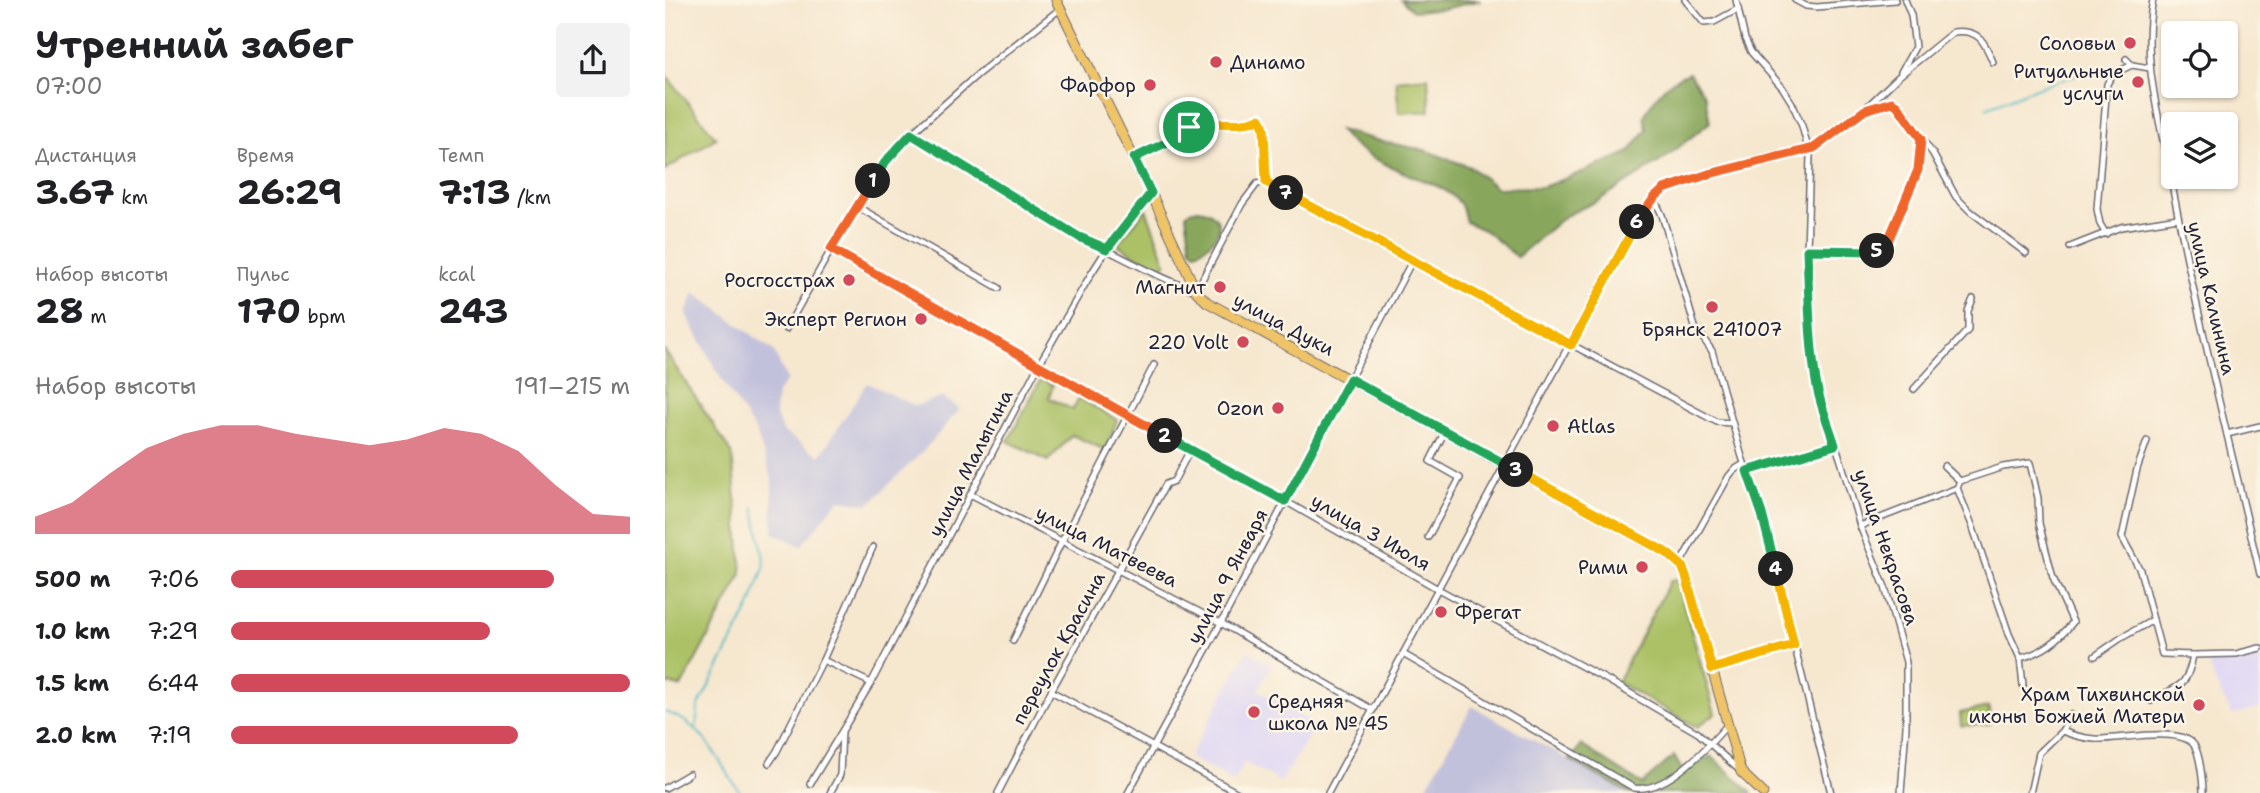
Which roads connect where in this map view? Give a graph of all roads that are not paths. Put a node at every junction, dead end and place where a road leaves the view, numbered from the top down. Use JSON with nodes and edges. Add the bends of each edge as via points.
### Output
{"nodes":[{"id":1,"x":1685,"y":0,"type":"edge"},
{"id":2,"x":1736,"y":0,"type":"edge"},
{"id":3,"x":1795,"y":0,"type":"edge"},
{"id":4,"x":1895,"y":0,"type":"edge"},
{"id":5,"x":1905,"y":0,"type":"edge"},
{"id":6,"x":2153,"y":0,"type":"edge"},
{"id":7,"x":1058,"y":5,"type":"edge"},
{"id":8,"x":1738,"y":9,"type":"junction"},
{"id":9,"x":2126,"y":59,"type":"dead end"},
{"id":10,"x":1993,"y":62,"type":"dead end"},
{"id":11,"x":2132,"y":65,"type":"junction"},
{"id":12,"x":2150,"y":68,"type":"junction"},
{"id":13,"x":1898,"y":77,"type":"junction"},
{"id":14,"x":1865,"y":110,"type":"junction"},
{"id":15,"x":911,"y":134,"type":"junction"},
{"id":16,"x":1921,"y":139,"type":"junction"},
{"id":17,"x":1809,"y":150,"type":"junction"},
{"id":18,"x":1134,"y":158,"type":"junction"},
{"id":19,"x":1266,"y":182,"type":"junction"},
{"id":20,"x":1151,"y":193,"type":"junction"},
{"id":21,"x":1654,"y":198,"type":"junction"},
{"id":22,"x":856,"y":206,"type":"junction"},
{"id":23,"x":2178,"y":218,"type":"junction"},
{"id":24,"x":2106,"y":234,"type":"junction"},
{"id":25,"x":2070,"y":247,"type":"dead end"},
{"id":26,"x":831,"y":249,"type":"junction"},
{"id":27,"x":1107,"y":249,"type":"junction"},
{"id":28,"x":1807,"y":250,"type":"junction"},
{"id":29,"x":2026,"y":253,"type":"dead end"},
{"id":30,"x":1412,"y":261,"type":"junction"},
{"id":31,"x":999,"y":288,"type":"dead end"},
{"id":32,"x":1196,"y":291,"type":"junction"},
{"id":33,"x":1973,"y":299,"type":"dead end"},
{"id":34,"x":786,"y":329,"type":"dead end"},
{"id":35,"x":1571,"y":345,"type":"junction"},
{"id":36,"x":1154,"y":365,"type":"dead end"},
{"id":37,"x":1038,"y":366,"type":"junction"},
{"id":38,"x":1350,"y":379,"type":"junction"},
{"id":39,"x":1914,"y":389,"type":"dead end"},
{"id":40,"x":1128,"y":415,"type":"junction"},
{"id":41,"x":1732,"y":423,"type":"junction"},
{"id":42,"x":2260,"y":426,"type":"edge"},
{"id":43,"x":1445,"y":431,"type":"junction"},
{"id":44,"x":2227,"y":434,"type":"junction"},
{"id":45,"x":2147,"y":441,"type":"dead end"},
{"id":46,"x":1835,"y":445,"type":"junction"},
{"id":47,"x":1191,"y":450,"type":"junction"},
{"id":48,"x":1505,"y":464,"type":"junction"},
{"id":49,"x":1744,"y":464,"type":"junction"},
{"id":50,"x":1944,"y":466,"type":"dead end"},
{"id":51,"x":1747,"y":471,"type":"junction"},
{"id":52,"x":1960,"y":481,"type":"junction"},
{"id":53,"x":1957,"y":488,"type":"junction"},
{"id":54,"x":972,"y":495,"type":"junction"},
{"id":55,"x":1285,"y":501,"type":"junction"},
{"id":56,"x":1860,"y":526,"type":"junction"},
{"id":57,"x":1428,"y":537,"type":"dead end"},
{"id":58,"x":1062,"y":541,"type":"junction"},
{"id":59,"x":873,"y":547,"type":"dead end"},
{"id":60,"x":1680,"y":564,"type":"junction"},
{"id":61,"x":1119,"y":569,"type":"junction"},
{"id":62,"x":2260,"y":574,"type":"edge"},
{"id":63,"x":1438,"y":589,"type":"junction"},
{"id":64,"x":2153,"y":620,"type":"junction"},
{"id":65,"x":1221,"y":623,"type":"junction"},
{"id":66,"x":1013,"y":641,"type":"dead end"},
{"id":67,"x":1794,"y":645,"type":"junction"},
{"id":68,"x":2260,"y":648,"type":"edge"},
{"id":69,"x":1403,"y":653,"type":"junction"},
{"id":70,"x":2193,"y":655,"type":"junction"},
{"id":71,"x":2095,"y":656,"type":"dead end"},
{"id":72,"x":2020,"y":658,"type":"junction"},
{"id":73,"x":823,"y":660,"type":"junction"},
{"id":74,"x":1712,"y":669,"type":"junction"},
{"id":75,"x":871,"y":683,"type":"junction"},
{"id":76,"x":2023,"y":685,"type":"dead end"},
{"id":77,"x":1051,"y":691,"type":"junction"},
{"id":78,"x":2151,"y":701,"type":"dead end"},
{"id":79,"x":1373,"y":710,"type":"junction"},
{"id":80,"x":2071,"y":715,"type":"dead end"},
{"id":81,"x":1728,"y":724,"type":"junction"},
{"id":82,"x":842,"y":731,"type":"junction"},
{"id":83,"x":2062,"y":731,"type":"junction"},
{"id":84,"x":1710,"y":744,"type":"junction"},
{"id":85,"x":1152,"y":747,"type":"junction"},
{"id":86,"x":768,"y":763,"type":"dead end"},
{"id":87,"x":1741,"y":772,"type":"junction"},
{"id":88,"x":689,"y":774,"type":"dead end"},
{"id":89,"x":810,"y":784,"type":"dead end"},
{"id":90,"x":665,"y":788,"type":"edge"},
{"id":91,"x":830,"y":793,"type":"edge"},
{"id":92,"x":998,"y":793,"type":"edge"},
{"id":93,"x":1128,"y":793,"type":"edge"},
{"id":94,"x":1238,"y":793,"type":"edge"},
{"id":95,"x":1328,"y":793,"type":"edge"},
{"id":96,"x":1763,"y":793,"type":"edge"},
{"id":97,"x":1831,"y":793,"type":"edge"},
{"id":98,"x":1901,"y":793,"type":"edge"},
{"id":99,"x":2030,"y":793,"type":"edge"},
{"id":100,"x":2203,"y":793,"type":"edge"}],
"edges":[{"from":1,"to":8,"type":"street","via":[[1704,23]]},
{"from":2,"to":8,"type":"street","name":"улица Некрасова"},
{"from":3,"to":4,"type":"street","via":[[1817,6]]},
{"from":5,"to":13,"type":"street","via":[[1915,47]]},
{"from":6,"to":12,"type":"street","name":"улица Калинина"},
{"from":7,"to":15,"type":"street"},
{"from":7,"to":18,"type":"main road","name":"улица Дуки"},
{"from":8,"to":17,"type":"street","name":"улица Некрасова","via":[[1751,52],[1792,103]]},
{"from":9,"to":11,"type":"street"},
{"from":10,"to":13,"type":"street","via":[[1983,40],[1957,32]]},
{"from":11,"to":12,"type":"street"},
{"from":11,"to":24,"type":"street","via":[[2113,74],[2108,84],[2097,209]]},
{"from":12,"to":23,"type":"street","name":"улица Калинина"},
{"from":13,"to":14,"type":"street"},
{"from":14,"to":16,"type":"street","via":[[1895,103]]},
{"from":14,"to":17,"type":"street"},
{"from":15,"to":22,"type":"street"},
{"from":15,"to":27,"type":"street","via":[[1079,237]]},
{"from":16,"to":28,"type":"street","via":[[1918,170],[1883,250]]},
{"from":16,"to":29,"type":"street","via":[[1955,197]]},
{"from":17,"to":21,"type":"street","via":[[1709,174],[1664,189]]},
{"from":17,"to":28,"type":"street","name":"улица Некрасова"},
{"from":18,"to":19,"type":"street","via":[[1199,123],[1253,123],[1260,118]]},
{"from":18,"to":20,"type":"main road","name":"улица Дуки"},
{"from":19,"to":30,"type":"street"},
{"from":19,"to":32,"type":"street","via":[[1257,184],[1242,204]]},
{"from":20,"to":27,"type":"street","name":"улица Малыгина"},
{"from":20,"to":32,"type":"main road","name":"улица Дуки"},
{"from":21,"to":35,"type":"street","via":[[1632,228]]},
{"from":21,"to":41,"type":"street","via":[[1695,327],[1712,351]]},
{"from":22,"to":26,"type":"street"},
{"from":22,"to":31,"type":"street"},
{"from":23,"to":24,"type":"street","via":[[2121,227]]},
{"from":23,"to":44,"type":"street","name":"улица Калинина"},
{"from":24,"to":25,"type":"street"},
{"from":26,"to":34,"type":"street"},
{"from":26,"to":37,"type":"street","name":"улица 3 Июля"},
{"from":27,"to":32,"type":"street"},
{"from":27,"to":37,"type":"street","name":"улица Малыгина"},
{"from":28,"to":46,"type":"street","name":"улица Некрасова","via":[[1816,378]]},
{"from":30,"to":35,"type":"street"},
{"from":30,"to":38,"type":"street","name":"улица 9 Января"},
{"from":32,"to":38,"type":"main road","name":"улица Дуки","via":[[1207,302]]},
{"from":33,"to":39,"type":"street","via":[[1968,330]]},
{"from":35,"to":41,"type":"street","via":[[1717,422]]},
{"from":35,"to":48,"type":"street"},
{"from":36,"to":40,"type":"street"},
{"from":37,"to":40,"type":"street","name":"улица 3 Июля"},
{"from":37,"to":54,"type":"street","name":"улица Малыгина"},
{"from":38,"to":43,"type":"main road","name":"улица Дуки"},
{"from":38,"to":55,"type":"street","name":"улица 9 Января"},
{"from":40,"to":47,"type":"street","name":"улица 3 Июля"},
{"from":40,"to":58,"type":"street"},
{"from":41,"to":49,"type":"street"},
{"from":42,"to":44,"type":"street"},
{"from":43,"to":48,"type":"main road","name":"улица Дуки"},
{"from":43,"to":57,"type":"street","via":[[1430,461],[1461,478]]},
{"from":44,"to":62,"type":"street","name":"улица Калинина"},
{"from":45,"to":64,"type":"street","via":[[2122,537],[2140,570]]},
{"from":46,"to":51,"type":"street"},
{"from":46,"to":56,"type":"street","name":"улица Некрасова"},
{"from":47,"to":55,"type":"street","name":"улица 3 Июля"},
{"from":47,"to":61,"type":"street","name":"переулок Красина","via":[[1174,481],[1166,484]]},
{"from":48,"to":60,"type":"main road","name":"улица Дуки"},
{"from":48,"to":63,"type":"street"},
{"from":49,"to":51,"type":"street"},
{"from":49,"to":60,"type":"street","via":[[1729,476]]},
{"from":50,"to":52,"type":"street"},
{"from":51,"to":67,"type":"street"},
{"from":52,"to":53,"type":"street"},
{"from":52,"to":72,"type":"street","via":[[2030,463],[2053,578],[2073,622],[2050,646]]},
{"from":53,"to":56,"type":"street"},
{"from":53,"to":72,"type":"street"},
{"from":54,"to":58,"type":"street","name":"улица Матвеева"},
{"from":54,"to":75,"type":"street","name":"улица Малыгина"},
{"from":55,"to":63,"type":"street","name":"улица 3 Июля"},
{"from":55,"to":65,"type":"street","name":"улица 9 Января"},
{"from":56,"to":98,"type":"street","name":"улица Некрасова","via":[[1885,587],[1906,662]]},
{"from":58,"to":61,"type":"street","name":"улица Матвеева"},
{"from":58,"to":66,"type":"street"},
{"from":59,"to":73,"type":"street"},
{"from":60,"to":74,"type":"main road"},
{"from":61,"to":65,"type":"street","name":"улица Матвеева"},
{"from":61,"to":77,"type":"street","name":"переулок Красина"},
{"from":63,"to":69,"type":"street"},
{"from":63,"to":84,"type":"street","name":"улица 3 Июля","via":[[1611,682]]},
{"from":64,"to":70,"type":"street","via":[[2162,654]]},
{"from":64,"to":71,"type":"street"},
{"from":65,"to":79,"type":"street","name":"улица Матвеева"},
{"from":65,"to":85,"type":"street","name":"улица 9 Января"},
{"from":67,"to":74,"type":"street"},
{"from":67,"to":97,"type":"street"},
{"from":68,"to":70,"type":"street"},
{"from":69,"to":79,"type":"street"},
{"from":69,"to":84,"type":"street","via":[[1633,788],[1665,783]]},
{"from":70,"to":78,"type":"street","via":[[2189,677]]},
{"from":72,"to":76,"type":"street"},
{"from":73,"to":75,"type":"street"},
{"from":73,"to":86,"type":"street"},
{"from":74,"to":81,"type":"main road"},
{"from":75,"to":82,"type":"street","name":"улица Малыгина"},
{"from":77,"to":85,"type":"street"},
{"from":77,"to":92,"type":"street","name":"переулок Красина"},
{"from":79,"to":95,"type":"street"},
{"from":80,"to":83,"type":"street"},
{"from":81,"to":84,"type":"street"},
{"from":81,"to":87,"type":"main road"},
{"from":82,"to":89,"type":"street","name":"улица Малыгина"},
{"from":82,"to":91,"type":"street","name":"улица Малыгина","via":[[840,775]]},
{"from":83,"to":99,"type":"street","via":[[2039,753]]},
{"from":83,"to":100,"type":"street","via":[[2094,739],[2170,734],[2184,738],[2193,744],[2197,755]]},
{"from":84,"to":87,"type":"street","name":"улица 3 Июля"},
{"from":85,"to":93,"type":"street","name":"улица 9 Января"},
{"from":85,"to":94,"type":"street"},
{"from":87,"to":96,"type":"main road"},
{"from":88,"to":90,"type":"street"}]}
